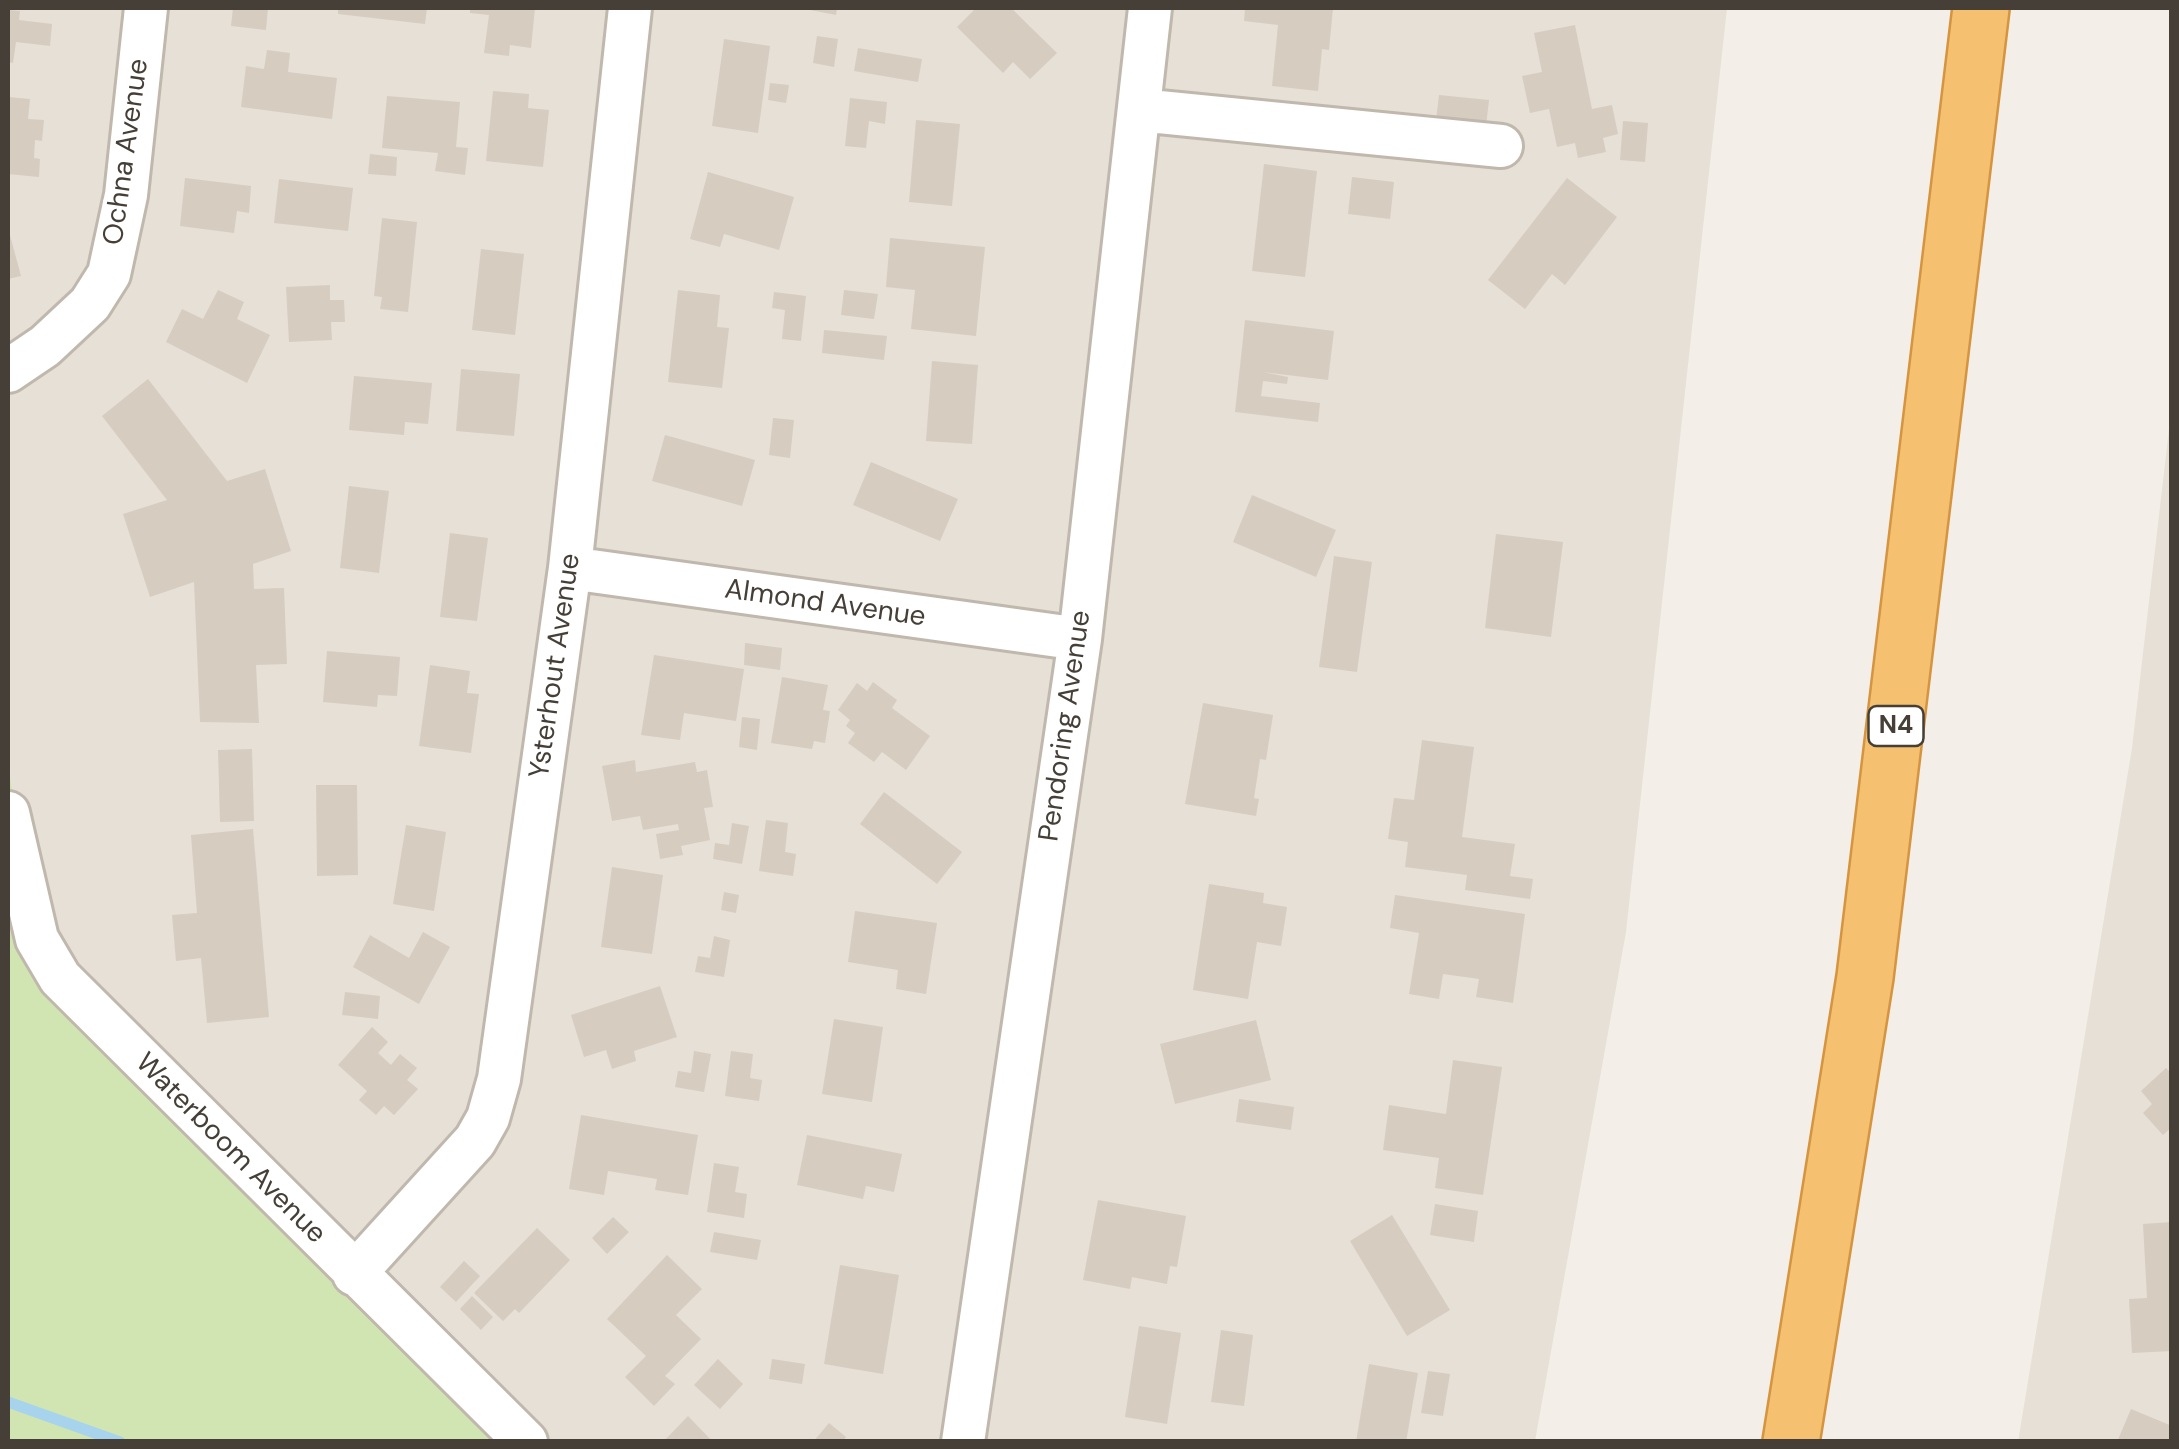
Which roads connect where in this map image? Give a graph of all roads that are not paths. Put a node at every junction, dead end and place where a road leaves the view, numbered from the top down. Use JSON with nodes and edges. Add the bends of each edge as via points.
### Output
{"nodes":[{"id":1,"x":146,"y":8,"type":"edge"},
{"id":2,"x":630,"y":8,"type":"edge"},
{"id":3,"x":1150,"y":8,"type":"edge"},
{"id":4,"x":1980,"y":8,"type":"edge"},
{"id":5,"x":1139,"y":110,"type":"junction"},
{"id":6,"x":1500,"y":146,"type":"dead end"},
{"id":7,"x":8,"y":371,"type":"edge"},
{"id":8,"x":570,"y":568,"type":"junction"},
{"id":9,"x":1080,"y":639,"type":"junction"},
{"id":10,"x":8,"y":813,"type":"edge"},
{"id":11,"x":354,"y":1274,"type":"junction"},
{"id":12,"x":526,"y":1442,"type":"edge"},
{"id":13,"x":963,"y":1442,"type":"edge"},
{"id":14,"x":1791,"y":1442,"type":"edge"}],
"edges":[{"from":1,"to":7,"type":"street","name":"Ochna Avenue","via":[[126,196],[108,274],[90,304]]},
{"from":2,"to":8,"type":"street","name":"Ysterhout Avenue"},
{"from":3,"to":5,"type":"street","name":"Pendoring Avenue"},
{"from":4,"to":14,"type":"highway","number":"N4","via":[[1865,977]]},
{"from":5,"to":6,"type":"street"},
{"from":5,"to":9,"type":"street","name":"Pendoring Avenue"},
{"from":8,"to":9,"type":"street","name":"Almond Avenue"},
{"from":8,"to":11,"type":"street","name":"Ysterhout Avenue","via":[[504,1048],[488,1118],[457,1162]]},
{"from":9,"to":13,"type":"street","name":"Pendoring Avenue"},
{"from":10,"to":11,"type":"street","name":"Waterboom Avenue","via":[[37,940],[60,978]]},
{"from":11,"to":12,"type":"street","name":"Waterboom Avenue"}]}
